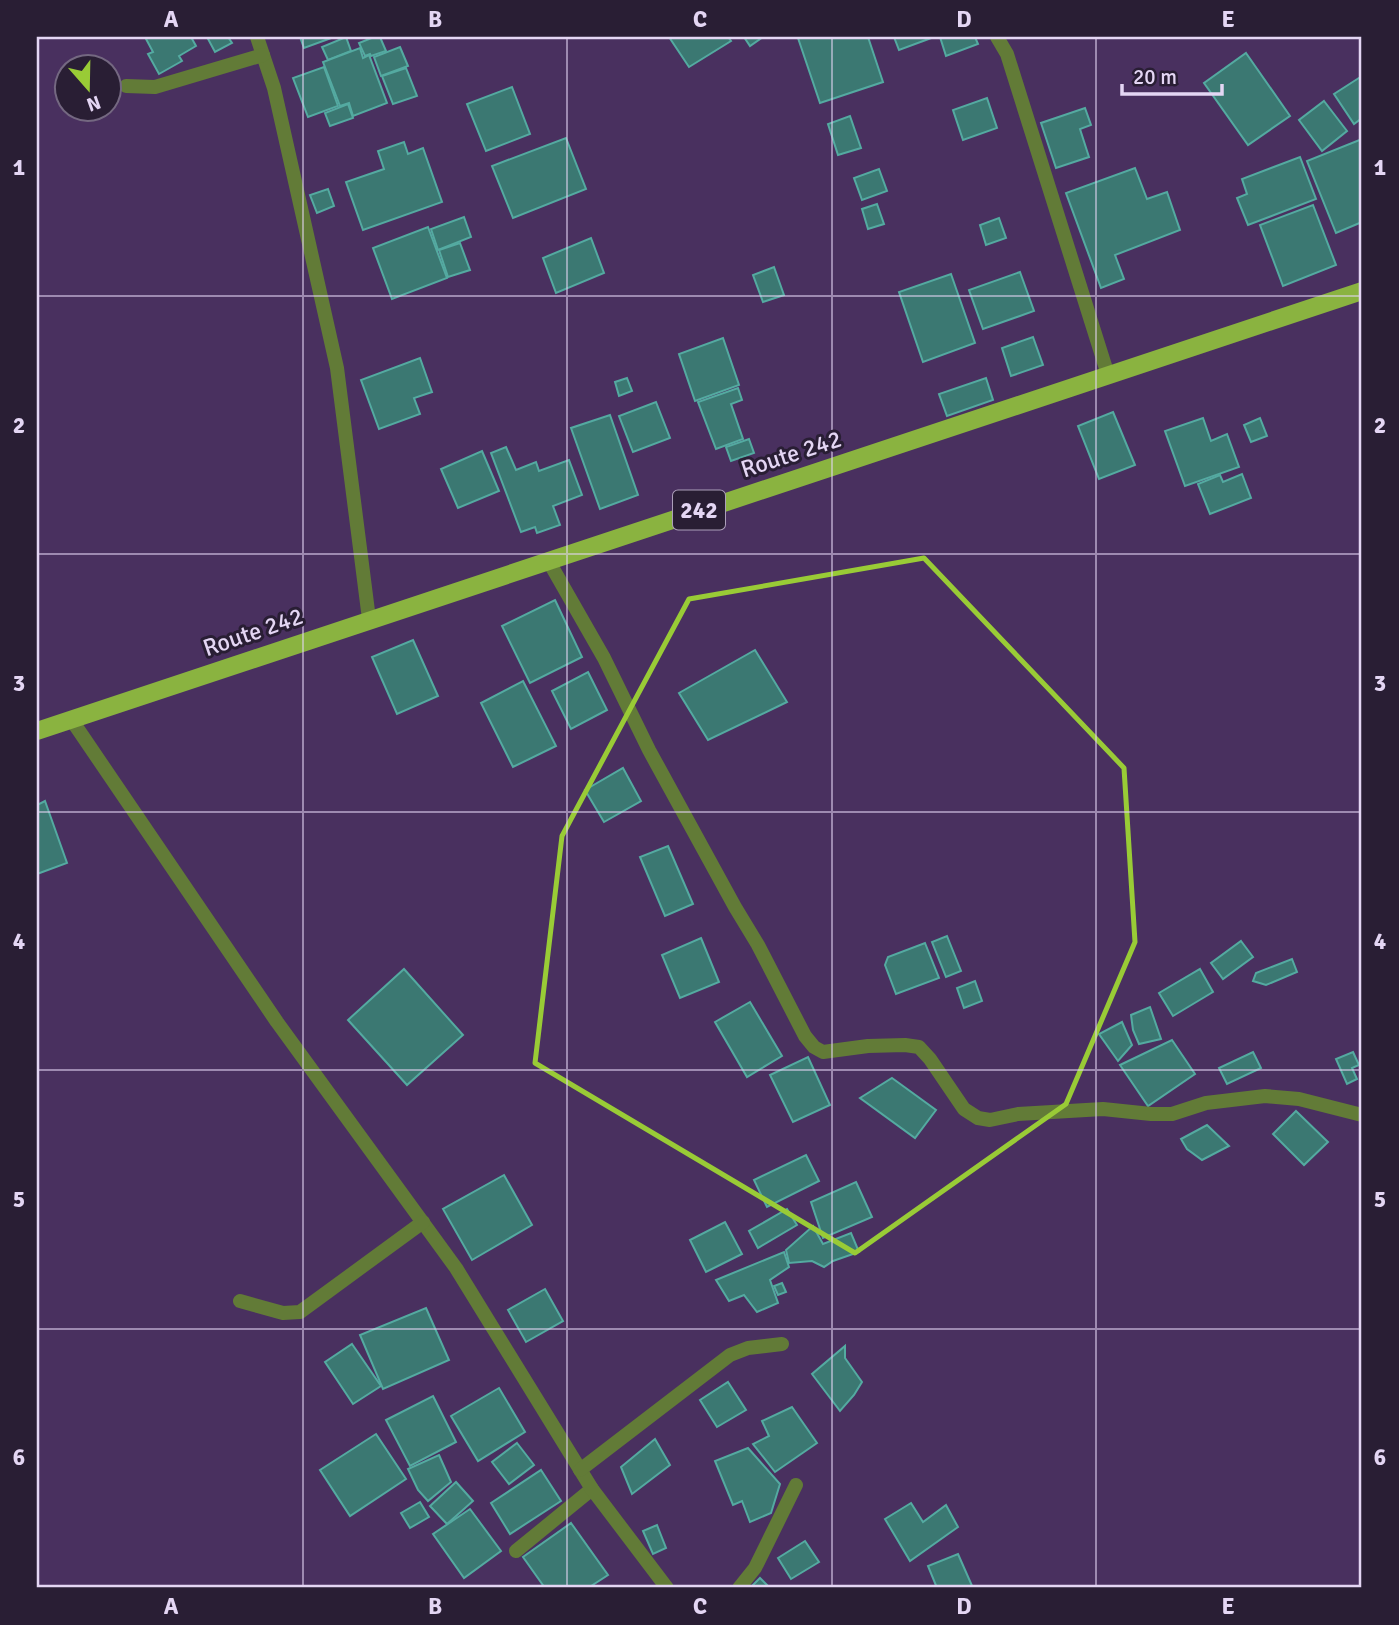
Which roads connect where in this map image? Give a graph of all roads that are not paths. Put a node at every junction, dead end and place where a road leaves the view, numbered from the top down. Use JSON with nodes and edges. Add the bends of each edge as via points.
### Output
{"nodes":[{"id":1,"x":257,"y":37,"type":"edge"},
{"id":2,"x":997,"y":37,"type":"edge"},
{"id":3,"x":263,"y":55,"type":"junction"},
{"id":4,"x":126,"y":86,"type":"dead end"},
{"id":5,"x":1362,"y":291,"type":"edge"},
{"id":6,"x":1108,"y":375,"type":"junction"},
{"id":7,"x":548,"y":560,"type":"junction"},
{"id":8,"x":369,"y":619,"type":"junction"},
{"id":9,"x":71,"y":719,"type":"junction"},
{"id":10,"x":37,"y":731,"type":"edge"},
{"id":11,"x":1362,"y":1115,"type":"edge"},
{"id":12,"x":424,"y":1222,"type":"junction"},
{"id":13,"x":240,"y":1301,"type":"dead end"},
{"id":14,"x":782,"y":1344,"type":"dead end"},
{"id":15,"x":580,"y":1469,"type":"junction"},
{"id":16,"x":796,"y":1485,"type":"dead end"},
{"id":17,"x":592,"y":1489,"type":"junction"},
{"id":18,"x":516,"y":1551,"type":"dead end"},
{"id":19,"x":667,"y":1588,"type":"edge"},
{"id":20,"x":739,"y":1588,"type":"edge"}],
"edges":[{"from":1,"to":3,"type":"street"},
{"from":2,"to":6,"type":"street","via":[[1007,54]]},
{"from":3,"to":4,"type":"street","via":[[155,87]]},
{"from":3,"to":8,"type":"street","via":[[337,368]]},
{"from":5,"to":6,"type":"main road","name":"Route 242","number":"242"},
{"from":6,"to":7,"type":"main road","name":"Route 242","number":"242"},
{"from":7,"to":8,"type":"main road","name":"Route 242","number":"242"},
{"from":7,"to":11,"type":"street","via":[[814,1047],[823,1052],[868,1046],[919,1047],[964,1109],[990,1120],[1103,1109],[1172,1114],[1206,1103],[1265,1096],[1299,1098]]},
{"from":8,"to":9,"type":"main road","name":"Route 242","number":"242"},
{"from":9,"to":10,"type":"main road","name":"Route 242","number":"242"},
{"from":9,"to":12,"type":"street","via":[[277,1022]]},
{"from":12,"to":13,"type":"street","via":[[300,1312],[283,1313]]},
{"from":12,"to":15,"type":"street"},
{"from":14,"to":15,"type":"street","via":[[730,1355]]},
{"from":15,"to":17,"type":"street"},
{"from":16,"to":20,"type":"street","via":[[755,1569]]},
{"from":17,"to":18,"type":"street"},
{"from":17,"to":19,"type":"street"}]}
